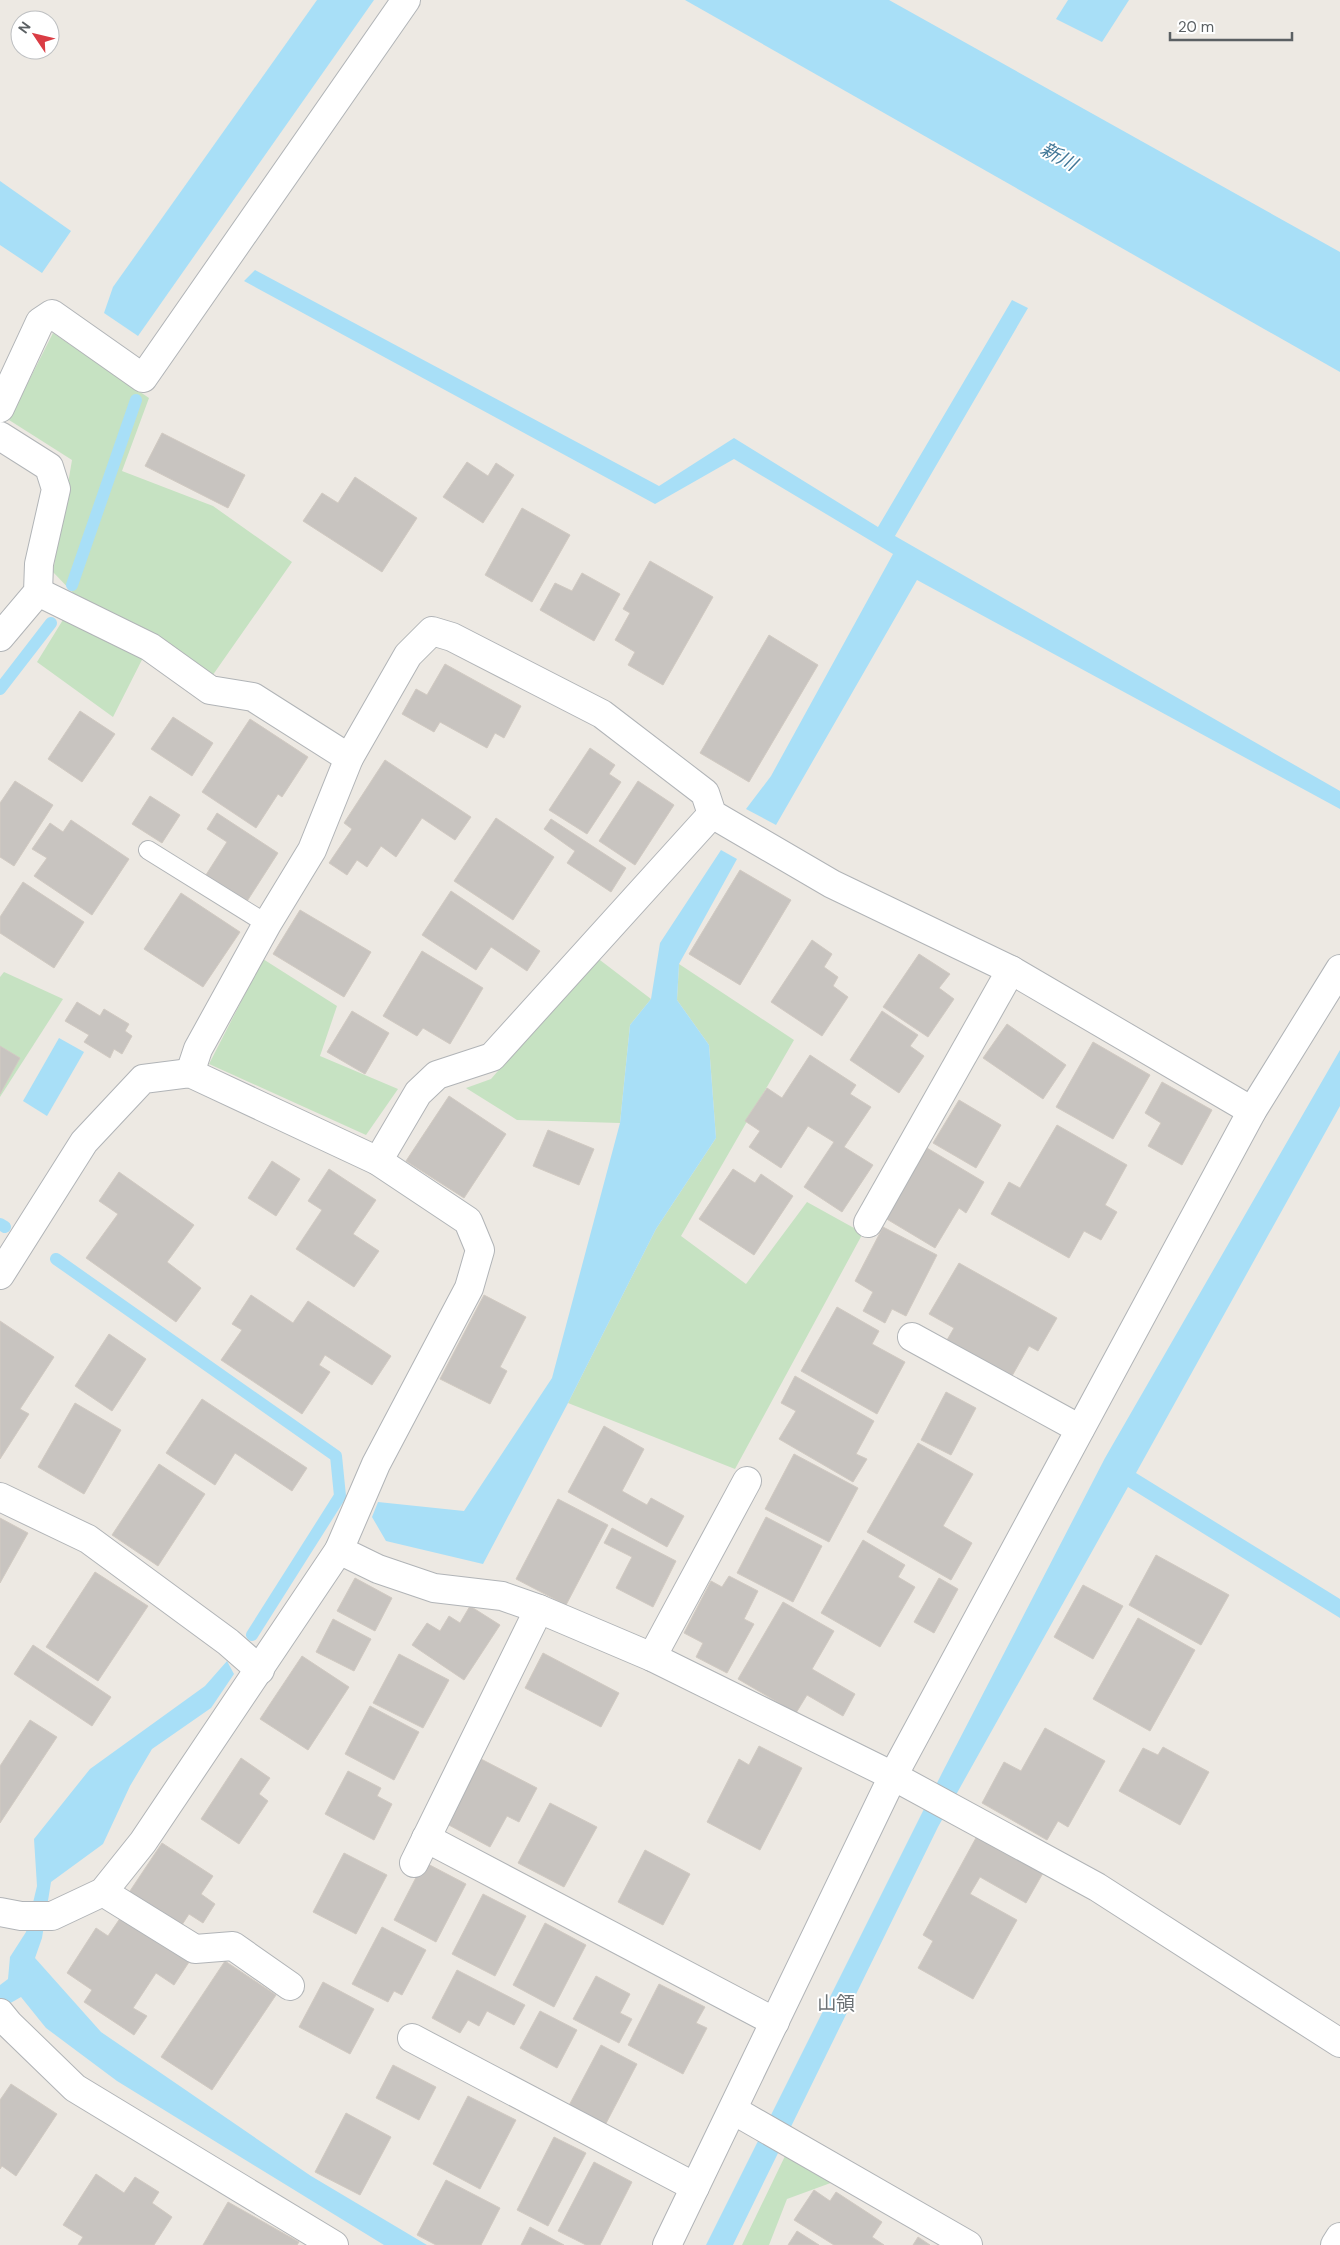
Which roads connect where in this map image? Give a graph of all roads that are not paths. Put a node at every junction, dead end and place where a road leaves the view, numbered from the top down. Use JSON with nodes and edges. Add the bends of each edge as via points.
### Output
{"nodes":[{"id":1,"x":406,"y":0,"type":"edge"},
{"id":2,"x":0,"y":408,"type":"edge"},
{"id":3,"x":0,"y":436,"type":"edge"},
{"id":4,"x":38,"y":592,"type":"junction"},
{"id":5,"x":0,"y":637,"type":"edge"},
{"id":6,"x":349,"y":758,"type":"junction"},
{"id":7,"x":712,"y":814,"type":"junction"},
{"id":8,"x":148,"y":850,"type":"dead end"},
{"id":9,"x":267,"y":924,"type":"junction"},
{"id":10,"x":1340,"y":969,"type":"edge"},
{"id":11,"x":1011,"y":970,"type":"junction"},
{"id":12,"x":190,"y":1073,"type":"junction"},
{"id":13,"x":1252,"y":1111,"type":"junction"},
{"id":14,"x":378,"y":1161,"type":"junction"},
{"id":15,"x":868,"y":1223,"type":"dead end"},
{"id":16,"x":0,"y":1275,"type":"edge"},
{"id":17,"x":912,"y":1337,"type":"dead end"},
{"id":18,"x":1080,"y":1429,"type":"junction"},
{"id":19,"x":747,"y":1481,"type":"dead end"},
{"id":20,"x":0,"y":1497,"type":"edge"},
{"id":21,"x":339,"y":1550,"type":"junction"},
{"id":22,"x":539,"y":1609,"type":"junction"},
{"id":23,"x":652,"y":1657,"type":"junction"},
{"id":24,"x":260,"y":1670,"type":"junction"},
{"id":25,"x":893,"y":1776,"type":"junction"},
{"id":26,"x":426,"y":1838,"type":"junction"},
{"id":27,"x":414,"y":1863,"type":"dead end"},
{"id":28,"x":103,"y":1892,"type":"junction"},
{"id":29,"x":11,"y":1914,"type":"edge"},
{"id":30,"x":290,"y":1986,"type":"dead end"},
{"id":31,"x":3,"y":2022,"type":"edge"},
{"id":32,"x":775,"y":2022,"type":"junction"},
{"id":33,"x":412,"y":2038,"type":"dead end"},
{"id":34,"x":1340,"y":2043,"type":"edge"},
{"id":35,"x":743,"y":2116,"type":"junction"},
{"id":36,"x":695,"y":2187,"type":"junction"},
{"id":37,"x":1340,"y":2237,"type":"edge"},
{"id":38,"x":334,"y":2245,"type":"edge"},
{"id":39,"x":667,"y":2245,"type":"edge"},
{"id":40,"x":968,"y":2245,"type":"edge"},
{"id":41,"x":1336,"y":2245,"type":"edge"}],
"edges":[{"from":1,"to":2,"type":"street","via":[[143,378],[52,314],[40,322]]},
{"from":3,"to":4,"type":"street","via":[[49,467],[56,489],[38,564]]},
{"from":4,"to":5,"type":"street"},
{"from":4,"to":6,"type":"street","via":[[150,646],[210,690],[254,697]]},
{"from":6,"to":7,"type":"street","via":[[408,656],[432,631],[602,714],[705,793]]},
{"from":6,"to":9,"type":"street","via":[[312,850]]},
{"from":7,"to":11,"type":"street","via":[[832,884]]},
{"from":7,"to":14,"type":"street","via":[[492,1057],[437,1076],[418,1093]]},
{"from":8,"to":9,"type":"lane"},
{"from":9,"to":12,"type":"street","via":[[198,1049]]},
{"from":10,"to":13,"type":"street"},
{"from":11,"to":13,"type":"street"},
{"from":11,"to":15,"type":"street"},
{"from":12,"to":14,"type":"street"},
{"from":12,"to":16,"type":"street","via":[[143,1080],[90,1135]]},
{"from":13,"to":18,"type":"street"},
{"from":14,"to":21,"type":"street","via":[[468,1220],[480,1250],[469,1288],[376,1464]]},
{"from":17,"to":18,"type":"street"},
{"from":18,"to":25,"type":"street"},
{"from":19,"to":23,"type":"street"},
{"from":20,"to":24,"type":"street","via":[[88,1539],[228,1642]]},
{"from":21,"to":22,"type":"street","via":[[378,1569],[434,1588],[502,1596]]},
{"from":21,"to":24,"type":"street"},
{"from":22,"to":23,"type":"street"},
{"from":22,"to":26,"type":"street"},
{"from":23,"to":25,"type":"street"},
{"from":24,"to":28,"type":"street","via":[[143,1842]]},
{"from":25,"to":32,"type":"street"},
{"from":25,"to":34,"type":"street","via":[[1097,1887]]},
{"from":26,"to":27,"type":"street"},
{"from":26,"to":32,"type":"street"},
{"from":28,"to":29,"type":"street","via":[[52,1916]]},
{"from":28,"to":30,"type":"street","via":[[195,1949],[232,1946]]},
{"from":31,"to":38,"type":"street","via":[[75,2088]]},
{"from":32,"to":35,"type":"street"},
{"from":33,"to":36,"type":"street"},
{"from":35,"to":36,"type":"street"},
{"from":35,"to":40,"type":"street"},
{"from":36,"to":39,"type":"street"},
{"from":37,"to":41,"type":"street"}]}
